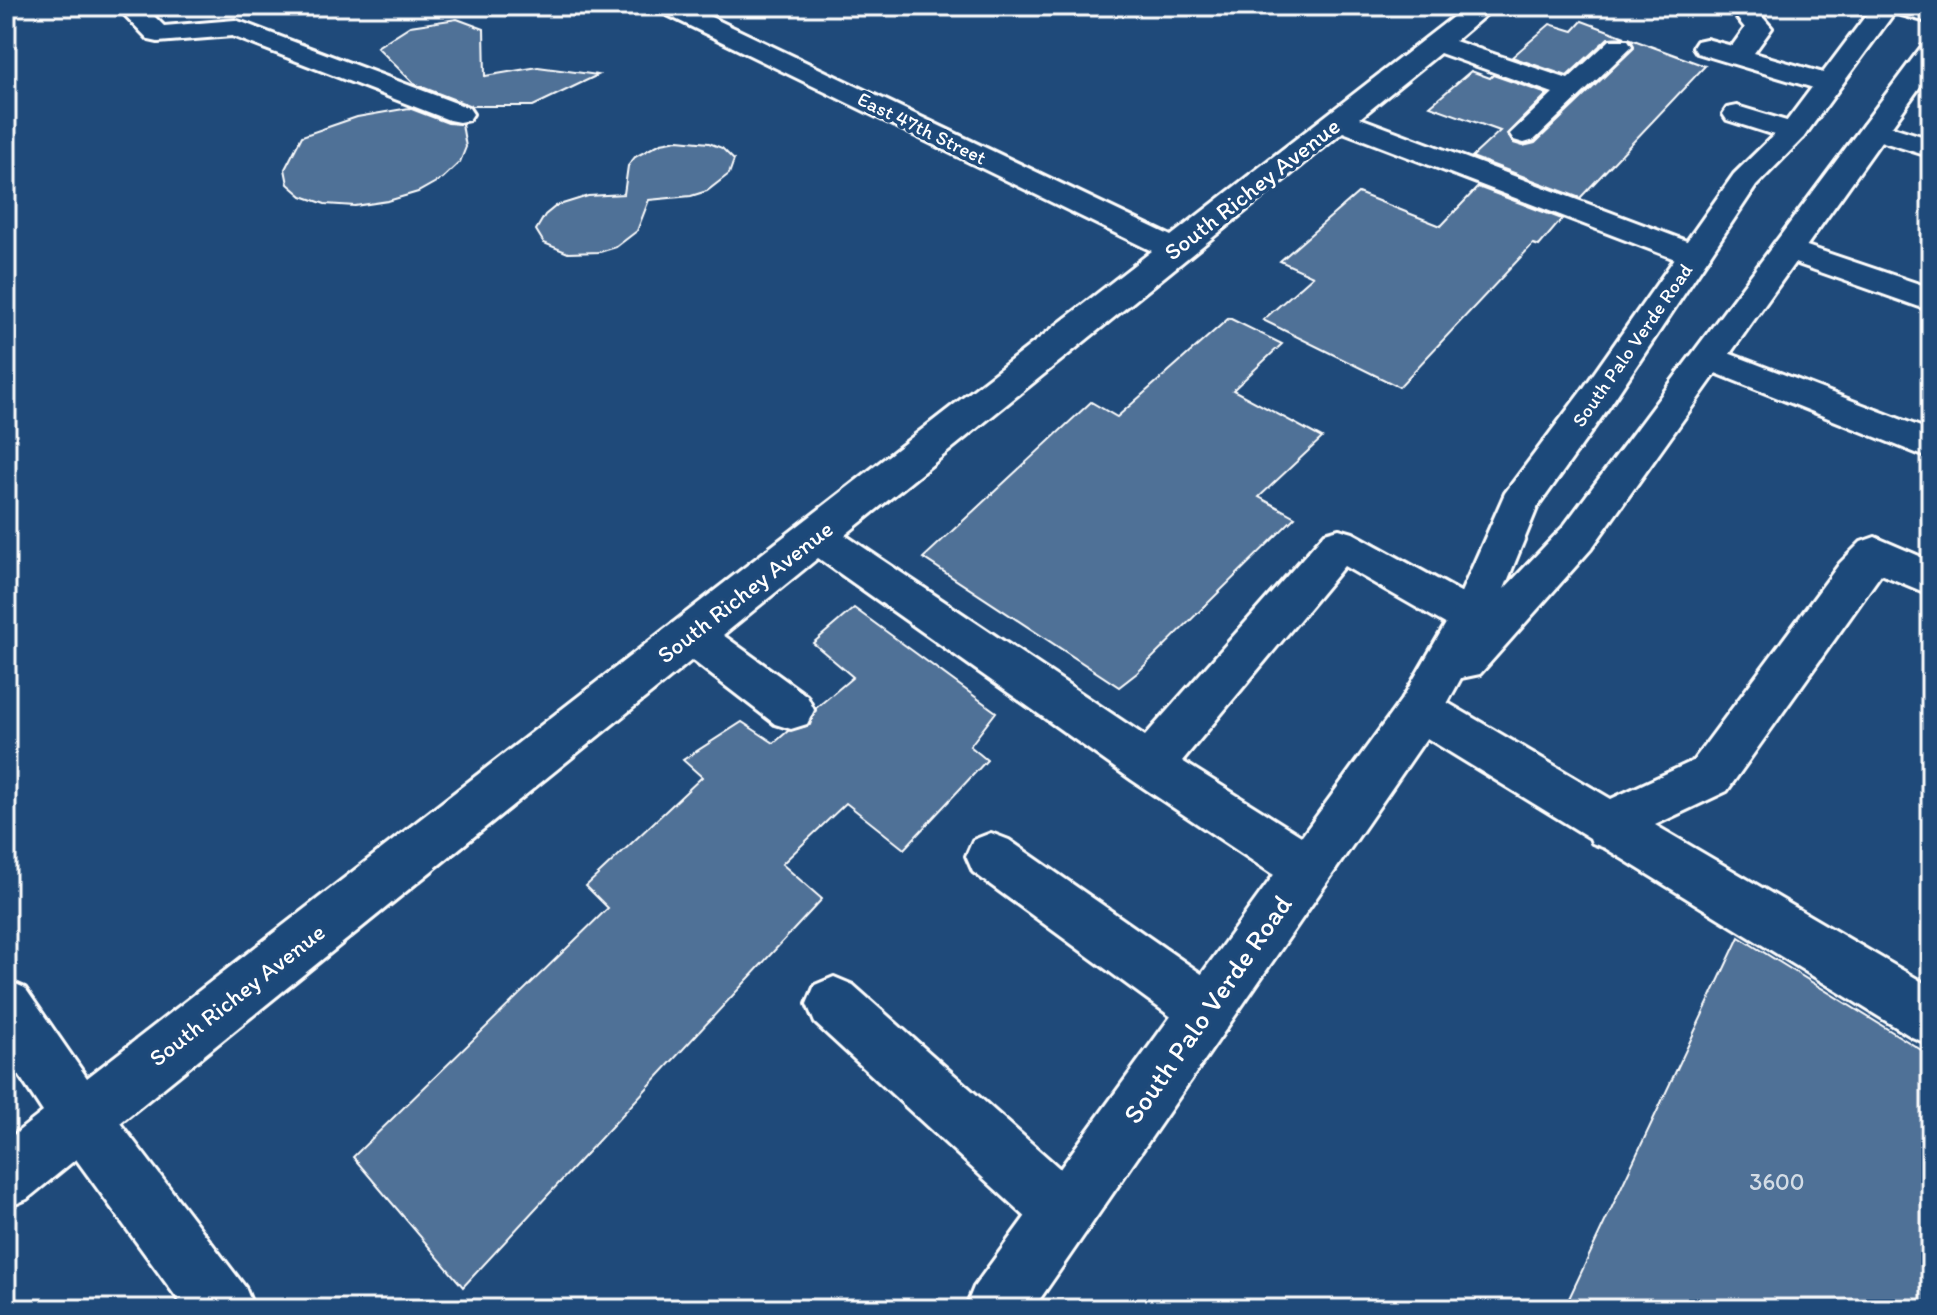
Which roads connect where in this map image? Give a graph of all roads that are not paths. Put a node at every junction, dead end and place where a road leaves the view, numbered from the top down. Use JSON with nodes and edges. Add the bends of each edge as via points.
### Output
{"nodes":[{"id":1,"x":129,"y":6,"type":"edge"},
{"id":2,"x":668,"y":6,"type":"edge"},
{"id":3,"x":1483,"y":6,"type":"edge"},
{"id":4,"x":1886,"y":6,"type":"edge"},
{"id":5,"x":1897,"y":6,"type":"edge"},
{"id":6,"x":1931,"y":15,"type":"edge"},
{"id":7,"x":1750,"y":18,"type":"dead end"},
{"id":8,"x":1436,"y":43,"type":"junction"},
{"id":9,"x":1619,"y":46,"type":"dead end"},
{"id":10,"x":1706,"y":47,"type":"dead end"},
{"id":11,"x":1931,"y":52,"type":"edge"},
{"id":12,"x":1738,"y":57,"type":"junction"},
{"id":13,"x":1827,"y":83,"type":"junction"},
{"id":14,"x":1572,"y":90,"type":"junction"},
{"id":15,"x":459,"y":114,"type":"dead end"},
{"id":16,"x":1737,"y":114,"type":"dead end"},
{"id":17,"x":1339,"y":120,"type":"junction"},
{"id":18,"x":1874,"y":130,"type":"junction"},
{"id":19,"x":1793,"y":132,"type":"junction"},
{"id":20,"x":1524,"y":134,"type":"dead end"},
{"id":21,"x":1931,"y":148,"type":"edge"},
{"id":22,"x":1786,"y":249,"type":"junction"},
{"id":23,"x":1175,"y":250,"type":"junction"},
{"id":24,"x":1694,"y":255,"type":"junction"},
{"id":25,"x":1931,"y":300,"type":"edge"},
{"id":26,"x":1710,"y":358,"type":"junction"},
{"id":27,"x":1927,"y":436,"type":"edge"},
{"id":28,"x":816,"y":536,"type":"junction"},
{"id":29,"x":1931,"y":579,"type":"edge"},
{"id":30,"x":1471,"y":618,"type":"junction"},
{"id":31,"x":691,"y":635,"type":"junction"},
{"id":32,"x":791,"y":710,"type":"dead end"},
{"id":33,"x":1420,"y":710,"type":"junction"},
{"id":34,"x":1149,"y":765,"type":"junction"},
{"id":35,"x":1609,"y":827,"type":"junction"},
{"id":36,"x":991,"y":856,"type":"dead end"},
{"id":37,"x":1307,"y":868,"type":"junction"},
{"id":38,"x":834,"y":1004,"type":"dead end"},
{"id":39,"x":6,"y":1007,"type":"edge"},
{"id":40,"x":1207,"y":1010,"type":"junction"},
{"id":41,"x":1931,"y":1018,"type":"edge"},
{"id":42,"x":81,"y":1118,"type":"junction"},
{"id":43,"x":6,"y":1178,"type":"edge"},
{"id":44,"x":1064,"y":1212,"type":"junction"},
{"id":45,"x":223,"y":1309,"type":"edge"},
{"id":46,"x":996,"y":1309,"type":"edge"}],
"edges":[{"from":1,"to":15,"type":"main road","via":[[158,34],[235,28]]},
{"from":2,"to":23,"type":"main road","name":"East 47th Street"},
{"from":3,"to":8,"type":"main road","name":"South Richey Avenue"},
{"from":4,"to":13,"type":"main road","name":"South Palo Verde Road"},
{"from":5,"to":6,"type":"main road"},
{"from":7,"to":12,"type":"main road","via":[[1759,28]]},
{"from":8,"to":14,"type":"main road"},
{"from":8,"to":17,"type":"main road","name":"South Richey Avenue"},
{"from":9,"to":14,"type":"main road"},
{"from":10,"to":12,"type":"main road"},
{"from":11,"to":18,"type":"main road","name":"South Palo Verde Road"},
{"from":12,"to":13,"type":"main road"},
{"from":13,"to":19,"type":"main road","name":"South Palo Verde Road"},
{"from":14,"to":20,"type":"main road"},
{"from":16,"to":19,"type":"main road"},
{"from":17,"to":23,"type":"main road","name":"South Richey Avenue"},
{"from":17,"to":24,"type":"main road"},
{"from":18,"to":21,"type":"main road"},
{"from":18,"to":22,"type":"main road","name":"South Palo Verde Road"},
{"from":19,"to":24,"type":"main road","name":"South Palo Verde Road","via":[[1745,180]]},
{"from":22,"to":25,"type":"main road"},
{"from":22,"to":26,"type":"main road","name":"South Palo Verde Road"},
{"from":23,"to":28,"type":"main road","name":"South Richey Avenue"},
{"from":24,"to":30,"type":"main road","name":"South Palo Verde Road","via":[[1519,503]]},
{"from":26,"to":27,"type":"main road"},
{"from":26,"to":33,"type":"main road","name":"South Palo Verde Road","via":[[1577,538]]},
{"from":28,"to":31,"type":"main road","name":"South Richey Avenue"},
{"from":28,"to":34,"type":"main road"},
{"from":29,"to":35,"type":"main road","via":[[1875,553],[1710,776]]},
{"from":30,"to":33,"type":"main road","name":"South Palo Verde Road"},
{"from":30,"to":34,"type":"main road","via":[[1339,544]]},
{"from":31,"to":32,"type":"main road"},
{"from":31,"to":42,"type":"main road","name":"South Richey Avenue"},
{"from":33,"to":35,"type":"main road"},
{"from":33,"to":37,"type":"main road","name":"South Palo Verde Road"},
{"from":34,"to":37,"type":"main road"},
{"from":35,"to":41,"type":"main road"},
{"from":36,"to":40,"type":"main road"},
{"from":37,"to":40,"type":"main road","name":"South Palo Verde Road"},
{"from":38,"to":44,"type":"main road"},
{"from":39,"to":42,"type":"main road"},
{"from":40,"to":44,"type":"main road","name":"South Palo Verde Road"},
{"from":42,"to":43,"type":"main road","name":"South Richey Avenue"},
{"from":42,"to":45,"type":"main road"},
{"from":44,"to":46,"type":"main road","name":"South Palo Verde Road"}]}
